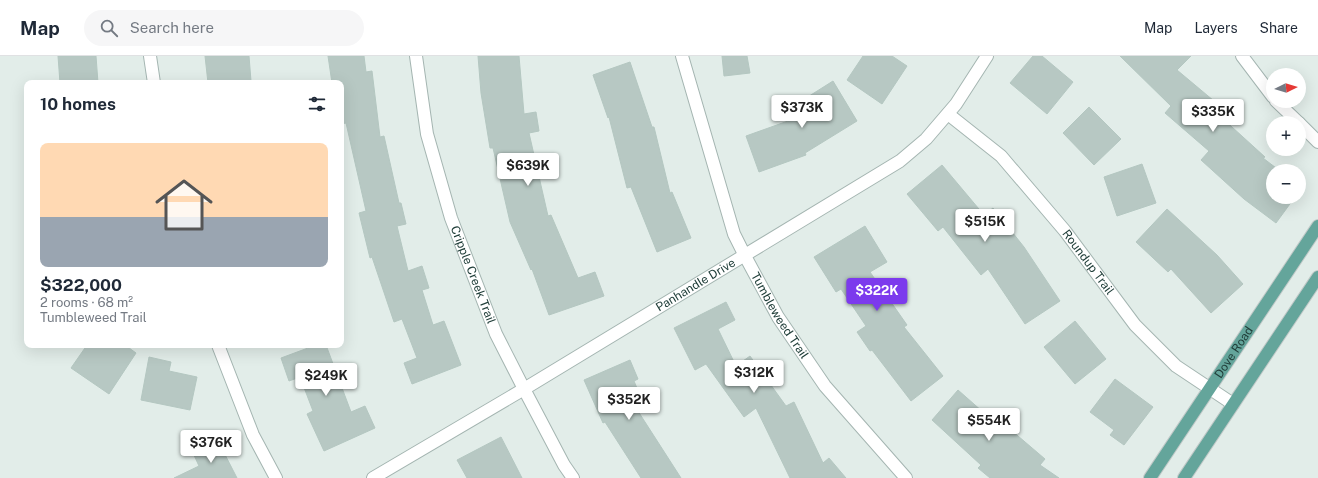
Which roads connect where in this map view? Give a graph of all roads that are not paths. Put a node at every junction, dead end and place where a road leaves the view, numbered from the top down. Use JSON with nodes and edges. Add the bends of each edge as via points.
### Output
{"nodes":[{"id":1,"x":150,"y":56,"type":"edge"},
{"id":2,"x":416,"y":56,"type":"edge"},
{"id":3,"x":682,"y":56,"type":"edge"},
{"id":4,"x":987,"y":56,"type":"edge"},
{"id":5,"x":1242,"y":56,"type":"edge"},
{"id":6,"x":154,"y":80,"type":"edge"},
{"id":7,"x":1266,"y":87,"type":"edge"},
{"id":8,"x":1283,"y":108,"type":"edge"},
{"id":9,"x":948,"y":114,"type":"junction"},
{"id":10,"x":1292,"y":116,"type":"edge"},
{"id":11,"x":1306,"y":130,"type":"edge"},
{"id":12,"x":1318,"y":142,"type":"edge"},
{"id":13,"x":1318,"y":226,"type":"edge"},
{"id":14,"x":744,"y":256,"type":"junction"},
{"id":15,"x":1318,"y":277,"type":"edge"},
{"id":16,"x":219,"y":348,"type":"edge"},
{"id":17,"x":524,"y":389,"type":"junction"},
{"id":18,"x":1210,"y":389,"type":"junction"},
{"id":19,"x":1233,"y":404,"type":"junction"},
{"id":20,"x":276,"y":478,"type":"edge"},
{"id":21,"x":373,"y":478,"type":"edge"},
{"id":22,"x":573,"y":478,"type":"edge"},
{"id":23,"x":906,"y":478,"type":"edge"},
{"id":24,"x":1150,"y":478,"type":"edge"},
{"id":25,"x":1184,"y":478,"type":"edge"}],
"edges":[{"from":1,"to":6,"type":"street"},
{"from":2,"to":17,"type":"street","name":"Cripple Creek Trail","via":[[427,134],[451,218],[496,334]]},
{"from":3,"to":14,"type":"street","name":"Tumbleweed Trail","via":[[734,234]]},
{"from":4,"to":9,"type":"street","name":"Panhandle Drive"},
{"from":5,"to":7,"type":"street"},
{"from":8,"to":10,"type":"street"},
{"from":9,"to":14,"type":"street","name":"Panhandle Drive","via":[[926,139],[900,161]]},
{"from":9,"to":18,"type":"street","name":"Roundup Trail","via":[[1001,156],[1065,231],[1135,325],[1176,366]]},
{"from":11,"to":12,"type":"street"},
{"from":13,"to":18,"type":"main road","name":"Dove Road"},
{"from":14,"to":17,"type":"street","name":"Panhandle Drive"},
{"from":14,"to":23,"type":"street","name":"Tumbleweed Trail","via":[[778,317],[825,386]]},
{"from":15,"to":19,"type":"main road"},
{"from":16,"to":20,"type":"street","via":[[253,435]]},
{"from":17,"to":21,"type":"street","name":"Panhandle Drive"},
{"from":17,"to":22,"type":"street","name":"Cripple Creek Trail"},
{"from":18,"to":19,"type":"street","name":"Roundup Trail"},
{"from":18,"to":24,"type":"main road","name":"Dove Road"},
{"from":19,"to":25,"type":"main road"}]}
